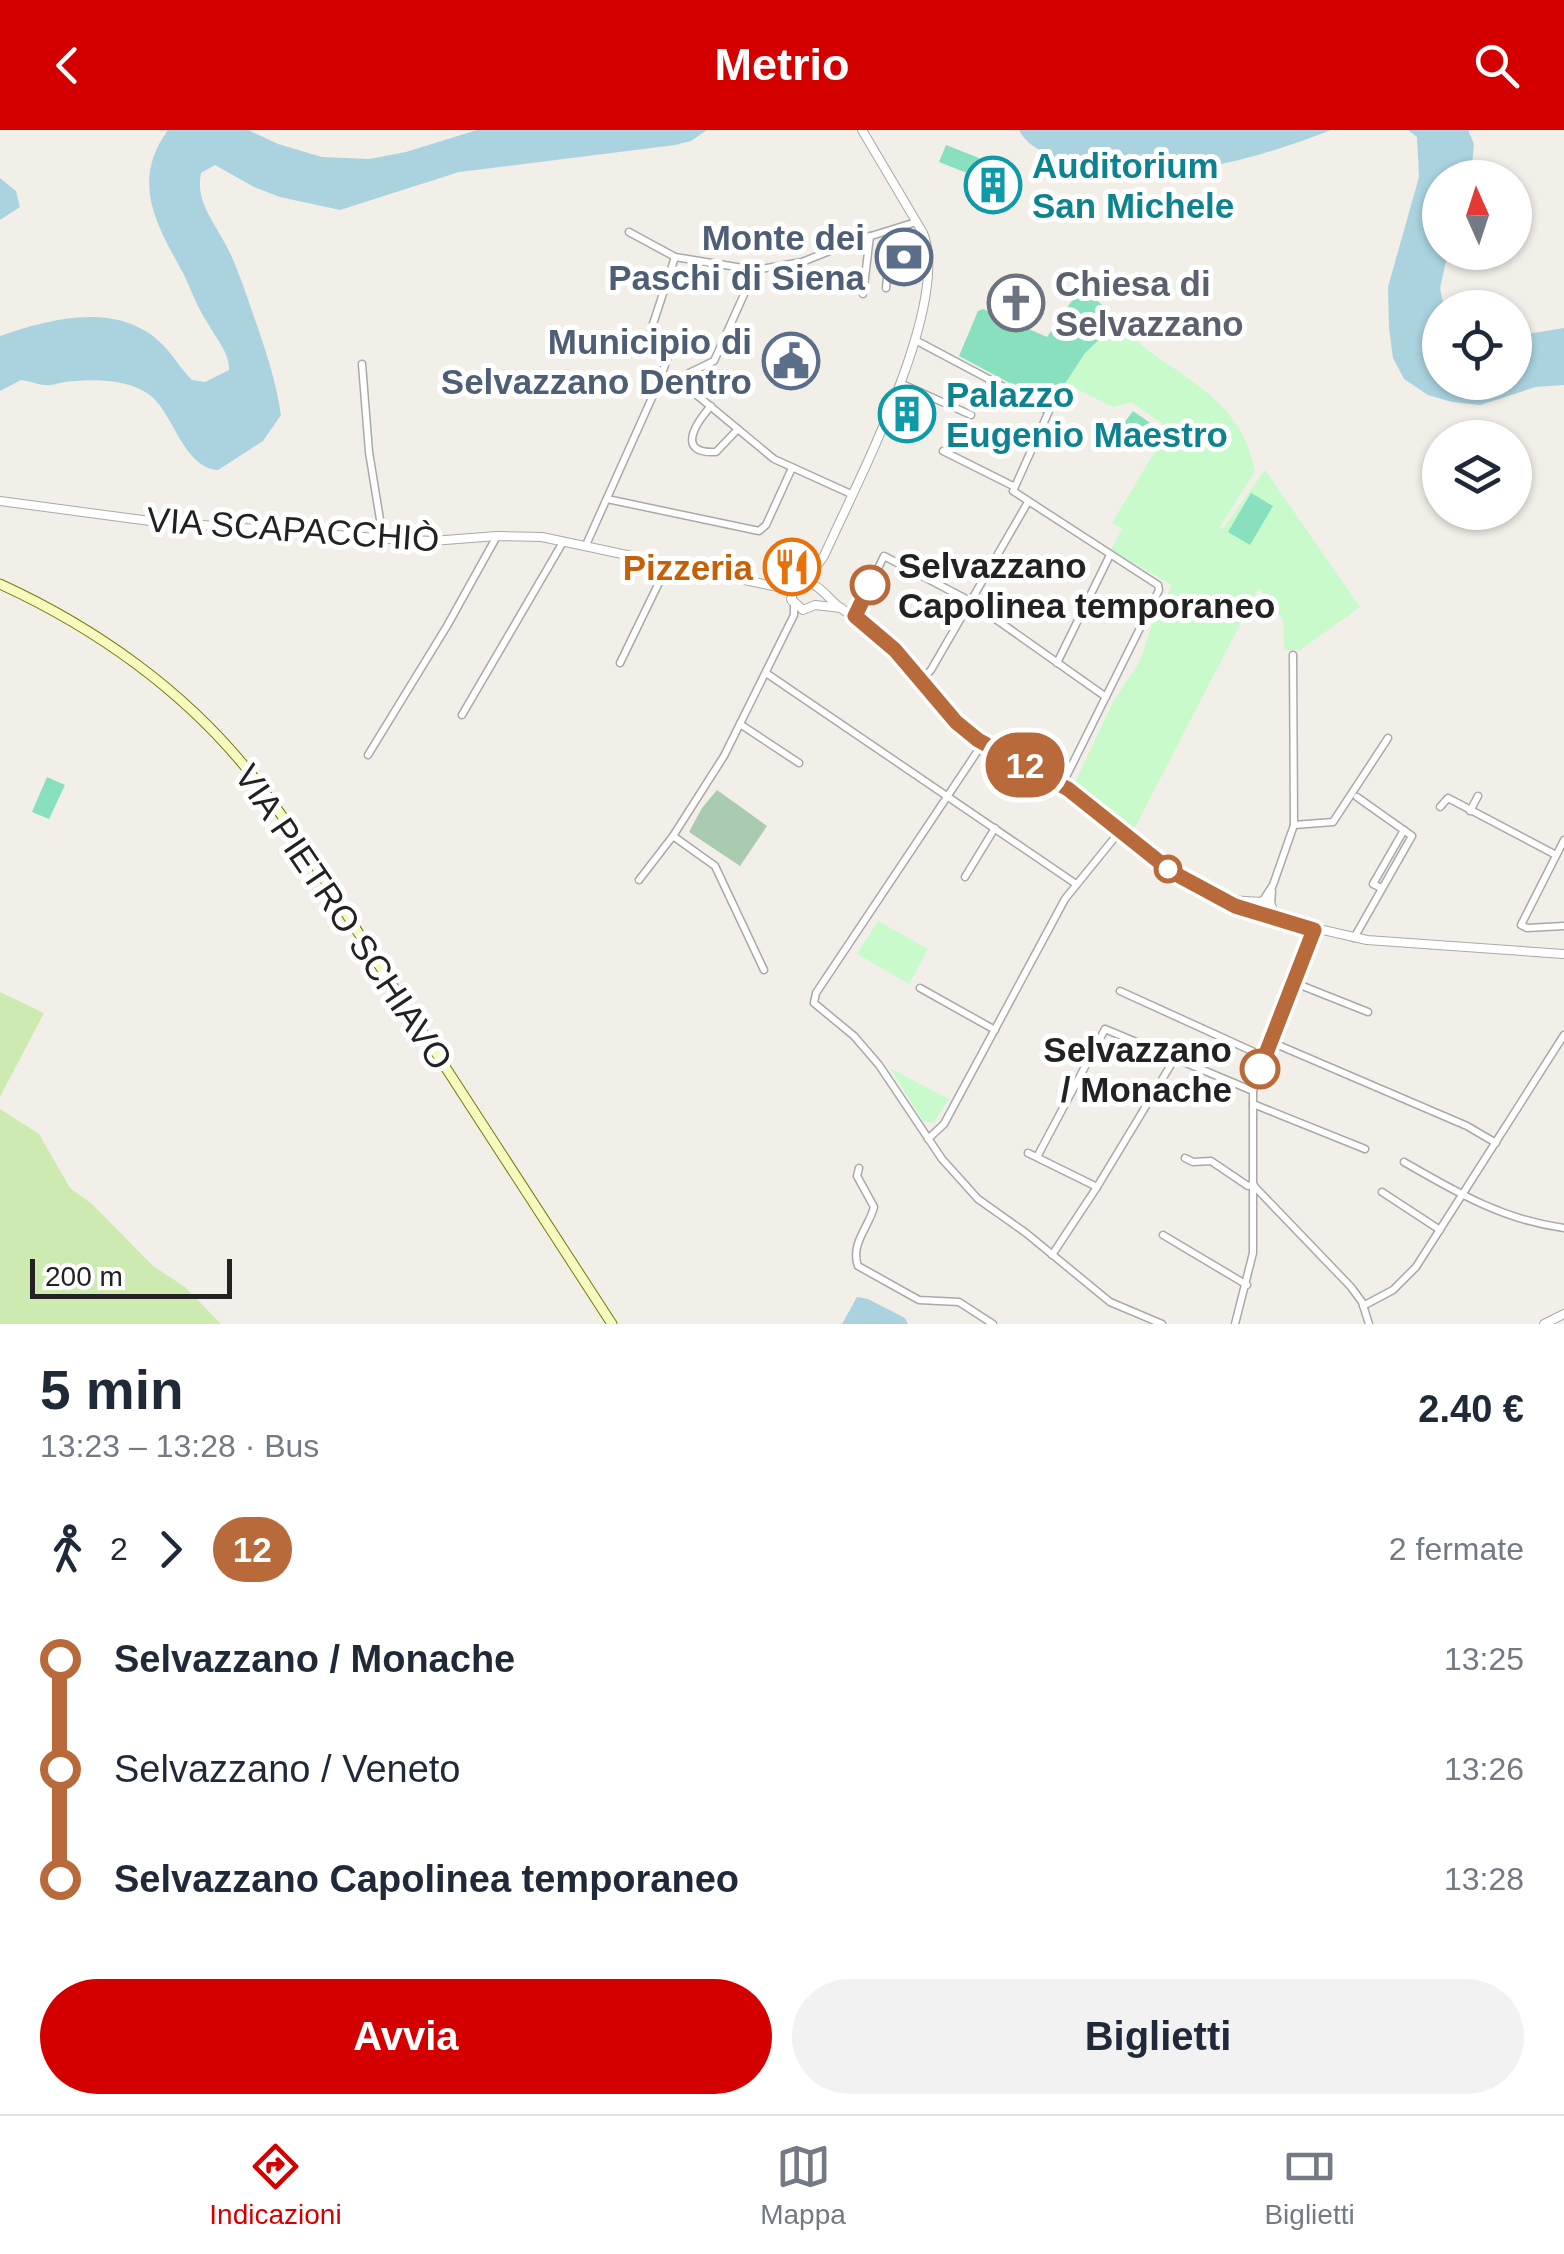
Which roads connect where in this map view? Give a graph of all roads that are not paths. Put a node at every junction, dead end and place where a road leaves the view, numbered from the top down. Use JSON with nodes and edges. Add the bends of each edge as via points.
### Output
{"nodes":[{"id":1,"x":862,"y":130,"type":"edge"},
{"id":2,"x":916,"y":222,"type":"junction"},
{"id":3,"x":894,"y":230,"type":"junction"},
{"id":4,"x":629,"y":232,"type":"dead end"},
{"id":5,"x":923,"y":233,"type":"junction"},
{"id":6,"x":906,"y":234,"type":"junction"},
{"id":7,"x":870,"y":236,"type":"junction"},
{"id":8,"x":928,"y":256,"type":"junction"},
{"id":9,"x":676,"y":257,"type":"junction"},
{"id":10,"x":755,"y":270,"type":"junction"},
{"id":11,"x":886,"y":288,"type":"dead end"},
{"id":12,"x":863,"y":294,"type":"dead end"},
{"id":13,"x":916,"y":341,"type":"junction"},
{"id":14,"x":362,"y":364,"type":"dead end"},
{"id":15,"x":659,"y":382,"type":"junction"},
{"id":16,"x":681,"y":382,"type":"junction"},
{"id":17,"x":900,"y":383,"type":"junction"},
{"id":18,"x":711,"y":406,"type":"junction"},
{"id":19,"x":971,"y":415,"type":"dead end"},
{"id":20,"x":738,"y":428,"type":"junction"},
{"id":21,"x":942,"y":451,"type":"dead end"},
{"id":22,"x":792,"y":468,"type":"junction"},
{"id":23,"x":1013,"y":486,"type":"junction"},
{"id":24,"x":851,"y":494,"type":"junction"},
{"id":25,"x":607,"y":498,"type":"junction"},
{"id":26,"x":0,"y":501,"type":"edge"},
{"id":27,"x":1028,"y":502,"type":"junction"},
{"id":28,"x":497,"y":536,"type":"junction"},
{"id":29,"x":383,"y":538,"type":"junction"},
{"id":30,"x":564,"y":540,"type":"junction"},
{"id":31,"x":586,"y":545,"type":"junction"},
{"id":32,"x":1110,"y":555,"type":"junction"},
{"id":33,"x":824,"y":556,"type":"junction"},
{"id":34,"x":669,"y":563,"type":"junction"},
{"id":35,"x":0,"y":584,"type":"edge"},
{"id":36,"x":801,"y":585,"type":"junction"},
{"id":37,"x":783,"y":588,"type":"junction"},
{"id":38,"x":821,"y":589,"type":"junction"},
{"id":39,"x":970,"y":601,"type":"junction"},
{"id":40,"x":815,"y":606,"type":"junction"},
{"id":41,"x":796,"y":608,"type":"junction"},
{"id":42,"x":841,"y":608,"type":"junction"},
{"id":43,"x":855,"y":616,"type":"junction"},
{"id":44,"x":1293,"y":655,"type":"dead end"},
{"id":45,"x":1057,"y":662,"type":"junction"},
{"id":46,"x":620,"y":663,"type":"dead end"},
{"id":47,"x":766,"y":673,"type":"junction"},
{"id":48,"x":922,"y":679,"type":"junction"},
{"id":49,"x":1106,"y":697,"type":"junction"},
{"id":50,"x":462,"y":714,"type":"dead end"},
{"id":51,"x":740,"y":724,"type":"junction"},
{"id":52,"x":1388,"y":738,"type":"dead end"},
{"id":53,"x":983,"y":743,"type":"junction"},
{"id":54,"x":368,"y":755,"type":"dead end"},
{"id":55,"x":799,"y":764,"type":"dead end"},
{"id":56,"x":1062,"y":785,"type":"junction"},
{"id":57,"x":949,"y":796,"type":"junction"},
{"id":58,"x":1478,"y":796,"type":"dead end"},
{"id":59,"x":1356,"y":798,"type":"dead end"},
{"id":60,"x":1440,"y":807,"type":"dead end"},
{"id":61,"x":1470,"y":810,"type":"junction"},
{"id":62,"x":1294,"y":825,"type":"junction"},
{"id":63,"x":995,"y":828,"type":"junction"},
{"id":64,"x":1120,"y":831,"type":"junction"},
{"id":65,"x":673,"y":836,"type":"junction"},
{"id":66,"x":1564,"y":840,"type":"edge"},
{"id":67,"x":1556,"y":855,"type":"junction"},
{"id":68,"x":965,"y":877,"type":"dead end"},
{"id":69,"x":639,"y":880,"type":"dead end"},
{"id":70,"x":1076,"y":884,"type":"junction"},
{"id":71,"x":1228,"y":900,"type":"junction"},
{"id":72,"x":1266,"y":904,"type":"junction"},
{"id":73,"x":1262,"y":915,"type":"junction"},
{"id":74,"x":1291,"y":922,"type":"junction"},
{"id":75,"x":1564,"y":926,"type":"edge"},
{"id":76,"x":1314,"y":930,"type":"junction"},
{"id":77,"x":1354,"y":938,"type":"junction"},
{"id":78,"x":1564,"y":954,"type":"edge"},
{"id":79,"x":764,"y":970,"type":"dead end"},
{"id":80,"x":1295,"y":983,"type":"junction"},
{"id":81,"x":920,"y":988,"type":"dead end"},
{"id":82,"x":1120,"y":990,"type":"dead end"},
{"id":83,"x":1368,"y":1012,"type":"dead end"},
{"id":84,"x":995,"y":1030,"type":"junction"},
{"id":85,"x":1564,"y":1035,"type":"edge"},
{"id":86,"x":1270,"y":1042,"type":"junction"},
{"id":87,"x":1264,"y":1057,"type":"junction"},
{"id":88,"x":1175,"y":1058,"type":"junction"},
{"id":89,"x":1252,"y":1091,"type":"junction"},
{"id":90,"x":1253,"y":1104,"type":"junction"},
{"id":91,"x":928,"y":1140,"type":"junction"},
{"id":92,"x":1496,"y":1144,"type":"junction"},
{"id":93,"x":1366,"y":1149,"type":"dead end"},
{"id":94,"x":1028,"y":1153,"type":"dead end"},
{"id":95,"x":1037,"y":1156,"type":"junction"},
{"id":96,"x":1185,"y":1158,"type":"dead end"},
{"id":97,"x":1404,"y":1162,"type":"dead end"},
{"id":98,"x":858,"y":1168,"type":"dead end"},
{"id":99,"x":1254,"y":1186,"type":"junction"},
{"id":100,"x":1097,"y":1187,"type":"junction"},
{"id":101,"x":1382,"y":1192,"type":"dead end"},
{"id":102,"x":1462,"y":1196,"type":"junction"},
{"id":103,"x":1273,"y":1209,"type":"junction"},
{"id":104,"x":1254,"y":1215,"type":"junction"},
{"id":105,"x":1564,"y":1228,"type":"edge"},
{"id":106,"x":1440,"y":1230,"type":"junction"},
{"id":107,"x":1162,"y":1235,"type":"dead end"},
{"id":108,"x":1052,"y":1255,"type":"junction"},
{"id":109,"x":1247,"y":1285,"type":"junction"},
{"id":110,"x":1364,"y":1306,"type":"junction"},
{"id":111,"x":1564,"y":1314,"type":"edge"},
{"id":112,"x":612,"y":1324,"type":"edge"},
{"id":113,"x":993,"y":1324,"type":"edge"},
{"id":114,"x":1162,"y":1324,"type":"edge"},
{"id":115,"x":1235,"y":1324,"type":"edge"},
{"id":116,"x":1369,"y":1324,"type":"edge"},
{"id":117,"x":1544,"y":1324,"type":"edge"}],
"edges":[{"from":1,"to":2,"type":"street"},
{"from":2,"to":3,"type":"street"},
{"from":2,"to":5,"type":"street"},
{"from":3,"to":6,"type":"street"},
{"from":3,"to":7,"type":"street"},
{"from":3,"to":11,"type":"street"},
{"from":4,"to":9,"type":"street"},
{"from":5,"to":6,"type":"street"},
{"from":5,"to":8,"type":"street"},
{"from":6,"to":8,"type":"street"},
{"from":7,"to":10,"type":"street","via":[[802,262]]},
{"from":7,"to":12,"type":"street"},
{"from":8,"to":13,"type":"street"},
{"from":9,"to":10,"type":"street"},
{"from":9,"to":15,"type":"street","via":[[650,333],[673,342]]},
{"from":10,"to":16,"type":"street","via":[[714,360]]},
{"from":13,"to":17,"type":"street"},
{"from":13,"to":23,"type":"street","via":[[1049,411]]},
{"from":14,"to":29,"type":"street"},
{"from":15,"to":16,"type":"street"},
{"from":15,"to":25,"type":"street"},
{"from":16,"to":18,"type":"street"},
{"from":17,"to":19,"type":"street"},
{"from":17,"to":24,"type":"street"},
{"from":18,"to":20,"type":"street"},
{"from":18,"to":20,"type":"street","via":[[692,428],[694,446],[716,452]]},
{"from":20,"to":22,"type":"street"},
{"from":21,"to":23,"type":"street"},
{"from":22,"to":24,"type":"street"},
{"from":22,"to":25,"type":"street","via":[[759,531]]},
{"from":23,"to":27,"type":"street"},
{"from":24,"to":33,"type":"street"},
{"from":25,"to":31,"type":"street"},
{"from":26,"to":29,"type":"street","name":"VIA SCAPACCHIÒ","via":[[170,523]]},
{"from":27,"to":32,"type":"street"},
{"from":27,"to":39,"type":"street"},
{"from":28,"to":29,"type":"street","name":"VIA SCAPACCHIÒ"},
{"from":28,"to":30,"type":"street","name":"VIA SCAPACCHIÒ"},
{"from":28,"to":54,"type":"street"},
{"from":30,"to":31,"type":"street","name":"VIA SCAPACCHIÒ"},
{"from":30,"to":50,"type":"street"},
{"from":31,"to":34,"type":"street","name":"VIA SCAPACCHIÒ"},
{"from":32,"to":45,"type":"street"},
{"from":32,"to":49,"type":"street","via":[[1159,590]]},
{"from":33,"to":36,"type":"street"},
{"from":33,"to":38,"type":"street"},
{"from":34,"to":37,"type":"street","name":"VIA SCAPACCHIÒ"},
{"from":34,"to":46,"type":"street"},
{"from":35,"to":112,"type":"main road","name":"VIA PIETRO SCHIAVO","via":[[125,655],[192,711],[249,772]]},
{"from":36,"to":37,"type":"street","name":"VIA SCAPACCHIÒ"},
{"from":36,"to":38,"type":"street"},
{"from":36,"to":41,"type":"street","via":[[793,591]]},
{"from":37,"to":41,"type":"street"},
{"from":38,"to":40,"type":"street"},
{"from":38,"to":42,"type":"street"},
{"from":39,"to":43,"type":"street","via":[[884,556]]},
{"from":39,"to":45,"type":"street"},
{"from":39,"to":48,"type":"street"},
{"from":40,"to":41,"type":"street"},
{"from":40,"to":42,"type":"street"},
{"from":41,"to":47,"type":"street"},
{"from":42,"to":43,"type":"street"},
{"from":43,"to":48,"type":"street"},
{"from":44,"to":62,"type":"street"},
{"from":45,"to":49,"type":"street"},
{"from":47,"to":51,"type":"street"},
{"from":47,"to":57,"type":"street"},
{"from":48,"to":53,"type":"street","via":[[956,722]]},
{"from":49,"to":56,"type":"street"},
{"from":51,"to":55,"type":"street"},
{"from":51,"to":65,"type":"street"},
{"from":52,"to":62,"type":"street","via":[[1334,822]]},
{"from":53,"to":56,"type":"street"},
{"from":53,"to":57,"type":"street"},
{"from":56,"to":64,"type":"street"},
{"from":57,"to":63,"type":"street"},
{"from":57,"to":91,"type":"street","via":[[814,1001],[880,1065]]},
{"from":58,"to":61,"type":"street"},
{"from":59,"to":77,"type":"street","via":[[1404,830]]},
{"from":60,"to":61,"type":"street","via":[[1448,798]]},
{"from":61,"to":67,"type":"street"},
{"from":62,"to":72,"type":"street"},
{"from":63,"to":68,"type":"street"},
{"from":63,"to":70,"type":"street"},
{"from":64,"to":70,"type":"street"},
{"from":64,"to":71,"type":"street","via":[[1172,872]]},
{"from":65,"to":69,"type":"street"},
{"from":65,"to":79,"type":"street","via":[[715,866]]},
{"from":66,"to":67,"type":"street"},
{"from":67,"to":75,"type":"street","via":[[1522,927]]},
{"from":70,"to":84,"type":"street"},
{"from":71,"to":72,"type":"street"},
{"from":71,"to":73,"type":"street"},
{"from":72,"to":73,"type":"street"},
{"from":72,"to":74,"type":"street"},
{"from":73,"to":74,"type":"street"},
{"from":74,"to":76,"type":"street"},
{"from":76,"to":77,"type":"street"},
{"from":76,"to":80,"type":"street"},
{"from":77,"to":78,"type":"street"},
{"from":80,"to":83,"type":"street"},
{"from":80,"to":86,"type":"street"},
{"from":81,"to":84,"type":"street"},
{"from":82,"to":87,"type":"street"},
{"from":84,"to":91,"type":"street","via":[[944,1124]]},
{"from":85,"to":92,"type":"street"},
{"from":86,"to":87,"type":"street"},
{"from":86,"to":92,"type":"street"},
{"from":87,"to":89,"type":"street"},
{"from":88,"to":89,"type":"street"},
{"from":88,"to":95,"type":"street","via":[[1105,1029]]},
{"from":88,"to":100,"type":"street"},
{"from":89,"to":90,"type":"street"},
{"from":90,"to":93,"type":"street"},
{"from":90,"to":99,"type":"street"},
{"from":91,"to":108,"type":"street","via":[[978,1200]]},
{"from":92,"to":102,"type":"street"},
{"from":94,"to":95,"type":"street"},
{"from":95,"to":100,"type":"street"},
{"from":96,"to":99,"type":"street","via":[[1211,1161]]},
{"from":97,"to":102,"type":"street"},
{"from":98,"to":113,"type":"street","via":[[874,1206],[858,1244],[858,1266],[919,1300],[959,1302]]},
{"from":99,"to":103,"type":"street"},
{"from":99,"to":104,"type":"street"},
{"from":100,"to":108,"type":"street"},
{"from":101,"to":106,"type":"street"},
{"from":102,"to":105,"type":"street","via":[[1520,1221]]},
{"from":102,"to":106,"type":"street"},
{"from":103,"to":104,"type":"street"},
{"from":103,"to":110,"type":"street"},
{"from":104,"to":109,"type":"street"},
{"from":106,"to":110,"type":"street","via":[[1410,1274]]},
{"from":107,"to":109,"type":"street"},
{"from":108,"to":114,"type":"street","via":[[1110,1302]]},
{"from":109,"to":115,"type":"street"},
{"from":110,"to":116,"type":"street"},
{"from":111,"to":117,"type":"street"}]}
